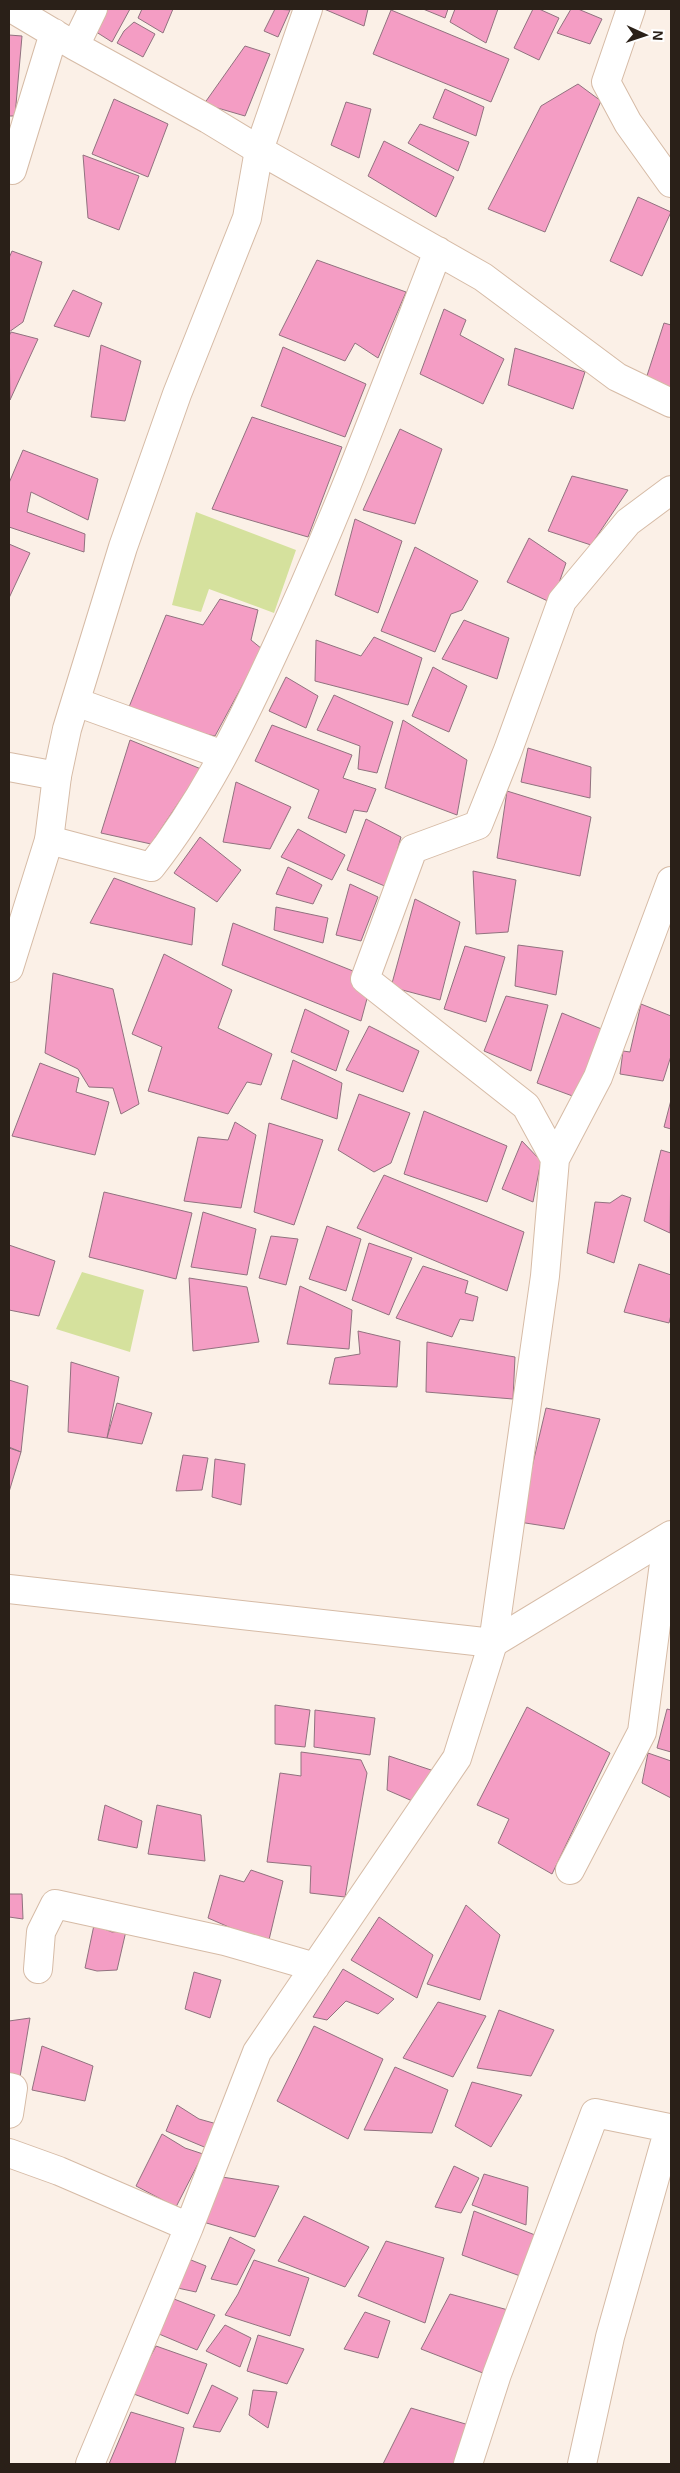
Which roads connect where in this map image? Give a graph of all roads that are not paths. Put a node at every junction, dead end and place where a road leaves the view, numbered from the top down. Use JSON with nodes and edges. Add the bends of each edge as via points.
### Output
{"nodes":[{"id":1,"x":13,"y":9,"type":"edge"},
{"id":2,"x":93,"y":9,"type":"edge"},
{"id":3,"x":308,"y":9,"type":"edge"},
{"id":4,"x":631,"y":9,"type":"edge"},
{"id":5,"x":64,"y":39,"type":"junction"},
{"id":6,"x":259,"y":150,"type":"junction"},
{"id":7,"x":9,"y":169,"type":"edge"},
{"id":8,"x":671,"y":183,"type":"edge"},
{"id":9,"x":438,"y":251,"type":"junction"},
{"id":10,"x":671,"y":403,"type":"edge"},
{"id":11,"x":671,"y":490,"type":"edge"},
{"id":12,"x":76,"y":702,"type":"junction"},
{"id":13,"x":223,"y":755,"type":"junction"},
{"id":14,"x":9,"y":768,"type":"edge"},
{"id":15,"x":57,"y":776,"type":"junction"},
{"id":16,"x":49,"y":840,"type":"junction"},
{"id":17,"x":671,"y":881,"type":"edge"},
{"id":18,"x":9,"y":968,"type":"edge"},
{"id":19,"x":555,"y":1158,"type":"junction"},
{"id":20,"x":669,"y":1537,"type":"edge"},
{"id":21,"x":9,"y":1589,"type":"edge"},
{"id":22,"x":493,"y":1643,"type":"junction"},
{"id":23,"x":570,"y":1870,"type":"dead end"},
{"id":24,"x":315,"y":1967,"type":"junction"},
{"id":25,"x":38,"y":1969,"type":"dead end"},
{"id":26,"x":9,"y":2087,"type":"edge"},
{"id":27,"x":9,"y":2114,"type":"edge"},
{"id":28,"x":9,"y":2154,"type":"edge"},
{"id":29,"x":189,"y":2227,"type":"junction"},
{"id":30,"x":90,"y":2464,"type":"edge"},
{"id":31,"x":468,"y":2464,"type":"edge"},
{"id":32,"x":582,"y":2464,"type":"edge"}],
"edges":[{"from":1,"to":5,"type":"street"},
{"from":2,"to":5,"type":"street"},
{"from":3,"to":6,"type":"street"},
{"from":4,"to":8,"type":"street","via":[[606,82],[628,123]]},
{"from":5,"to":6,"type":"street"},
{"from":5,"to":7,"type":"street","via":[[12,170]]},
{"from":6,"to":9,"type":"street"},
{"from":6,"to":12,"type":"street","via":[[247,218],[177,394],[123,547]]},
{"from":9,"to":10,"type":"street","via":[[483,277],[617,377]]},
{"from":9,"to":13,"type":"street","via":[[309,578],[236,734]]},
{"from":11,"to":19,"type":"street","via":[[628,522],[562,600],[478,825],[413,849],[365,979],[526,1106]]},
{"from":12,"to":13,"type":"street"},
{"from":12,"to":15,"type":"street"},
{"from":13,"to":16,"type":"street","via":[[172,841],[151,866]]},
{"from":14,"to":15,"type":"street"},
{"from":15,"to":16,"type":"street"},
{"from":16,"to":18,"type":"street"},
{"from":17,"to":19,"type":"street","via":[[598,1077]]},
{"from":19,"to":22,"type":"street","via":[[545,1276]]},
{"from":20,"to":22,"type":"street"},
{"from":20,"to":23,"type":"street","via":[[642,1732]]},
{"from":21,"to":22,"type":"street"},
{"from":22,"to":24,"type":"street","via":[[457,1758]]},
{"from":24,"to":25,"type":"street","via":[[216,1939],[55,1904],[41,1932]]},
{"from":24,"to":29,"type":"street","via":[[257,2052]]},
{"from":26,"to":27,"type":"street","via":[[13,2088]]},
{"from":28,"to":29,"type":"street","via":[[59,2171]]},
{"from":29,"to":30,"type":"street"},
{"from":31,"to":32,"type":"street","via":[[497,2374],[595,2113],[669,2128],[610,2337]]}]}
